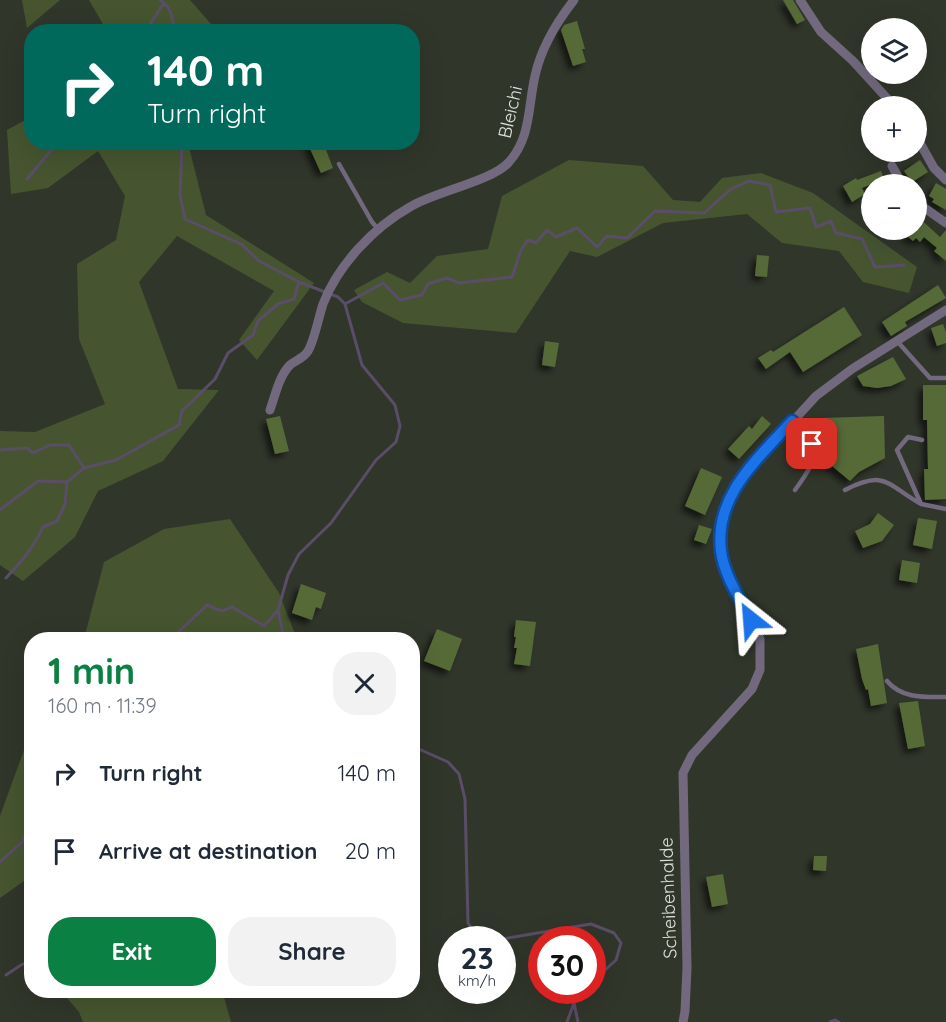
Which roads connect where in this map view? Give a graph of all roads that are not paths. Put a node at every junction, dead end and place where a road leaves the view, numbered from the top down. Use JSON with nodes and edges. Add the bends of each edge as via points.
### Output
{"nodes":[{"id":1,"x":574,"y":0,"type":"edge"},
{"id":2,"x":800,"y":0,"type":"edge"},
{"id":3,"x":885,"y":96,"type":"edge"},
{"id":4,"x":927,"y":156,"type":"edge"},
{"id":5,"x":339,"y":164,"type":"dead end"},
{"id":6,"x":892,"y":166,"type":"dead end"},
{"id":7,"x":896,"y":174,"type":"edge"},
{"id":8,"x":946,"y":180,"type":"edge"},
{"id":9,"x":927,"y":210,"type":"edge"},
{"id":10,"x":946,"y":223,"type":"edge"},
{"id":11,"x":379,"y":230,"type":"junction"},
{"id":12,"x":946,"y":310,"type":"edge"},
{"id":13,"x":897,"y":341,"type":"junction"},
{"id":14,"x":946,"y":378,"type":"edge"},
{"id":15,"x":270,"y":410,"type":"dead end"},
{"id":16,"x":792,"y":421,"type":"junction"},
{"id":17,"x":922,"y":440,"type":"dead end"},
{"id":18,"x":795,"y":490,"type":"dead end"},
{"id":19,"x":845,"y":490,"type":"dead end"},
{"id":20,"x":921,"y":504,"type":"junction"},
{"id":21,"x":946,"y":509,"type":"edge"},
{"id":22,"x":887,"y":681,"type":"dead end"},
{"id":23,"x":946,"y":697,"type":"edge"},
{"id":24,"x":682,"y":1022,"type":"edge"}],
"edges":[{"from":1,"to":11,"type":"street","name":"Bleichi","via":[[543,51],[527,127],[521,146],[508,164],[490,175],[410,206]]},
{"from":2,"to":3,"type":"street","via":[[821,32]]},
{"from":4,"to":8,"type":"street"},
{"from":5,"to":11,"type":"lane"},
{"from":6,"to":7,"type":"street"},
{"from":9,"to":10,"type":"street"},
{"from":11,"to":15,"type":"street","name":"Bleichi","via":[[344,264],[325,300],[309,350],[289,366]]},
{"from":12,"to":13,"type":"street"},
{"from":13,"to":14,"type":"lane","via":[[930,378]]},
{"from":13,"to":16,"type":"street","via":[[832,382]]},
{"from":16,"to":18,"type":"lane","via":[[812,444],[814,456]]},
{"from":16,"to":24,"type":"street","name":"Scheibenhalde","via":[[742,477],[728,499],[721,527],[721,552],[760,639],[760,670],[752,689],[692,754],[683,773],[687,968]]},
{"from":17,"to":20,"type":"lane","via":[[908,437],[897,450]]},
{"from":19,"to":20,"type":"lane","via":[[863,481],[886,481]]},
{"from":20,"to":21,"type":"lane"},
{"from":22,"to":23,"type":"lane","via":[[915,696]]}]}
